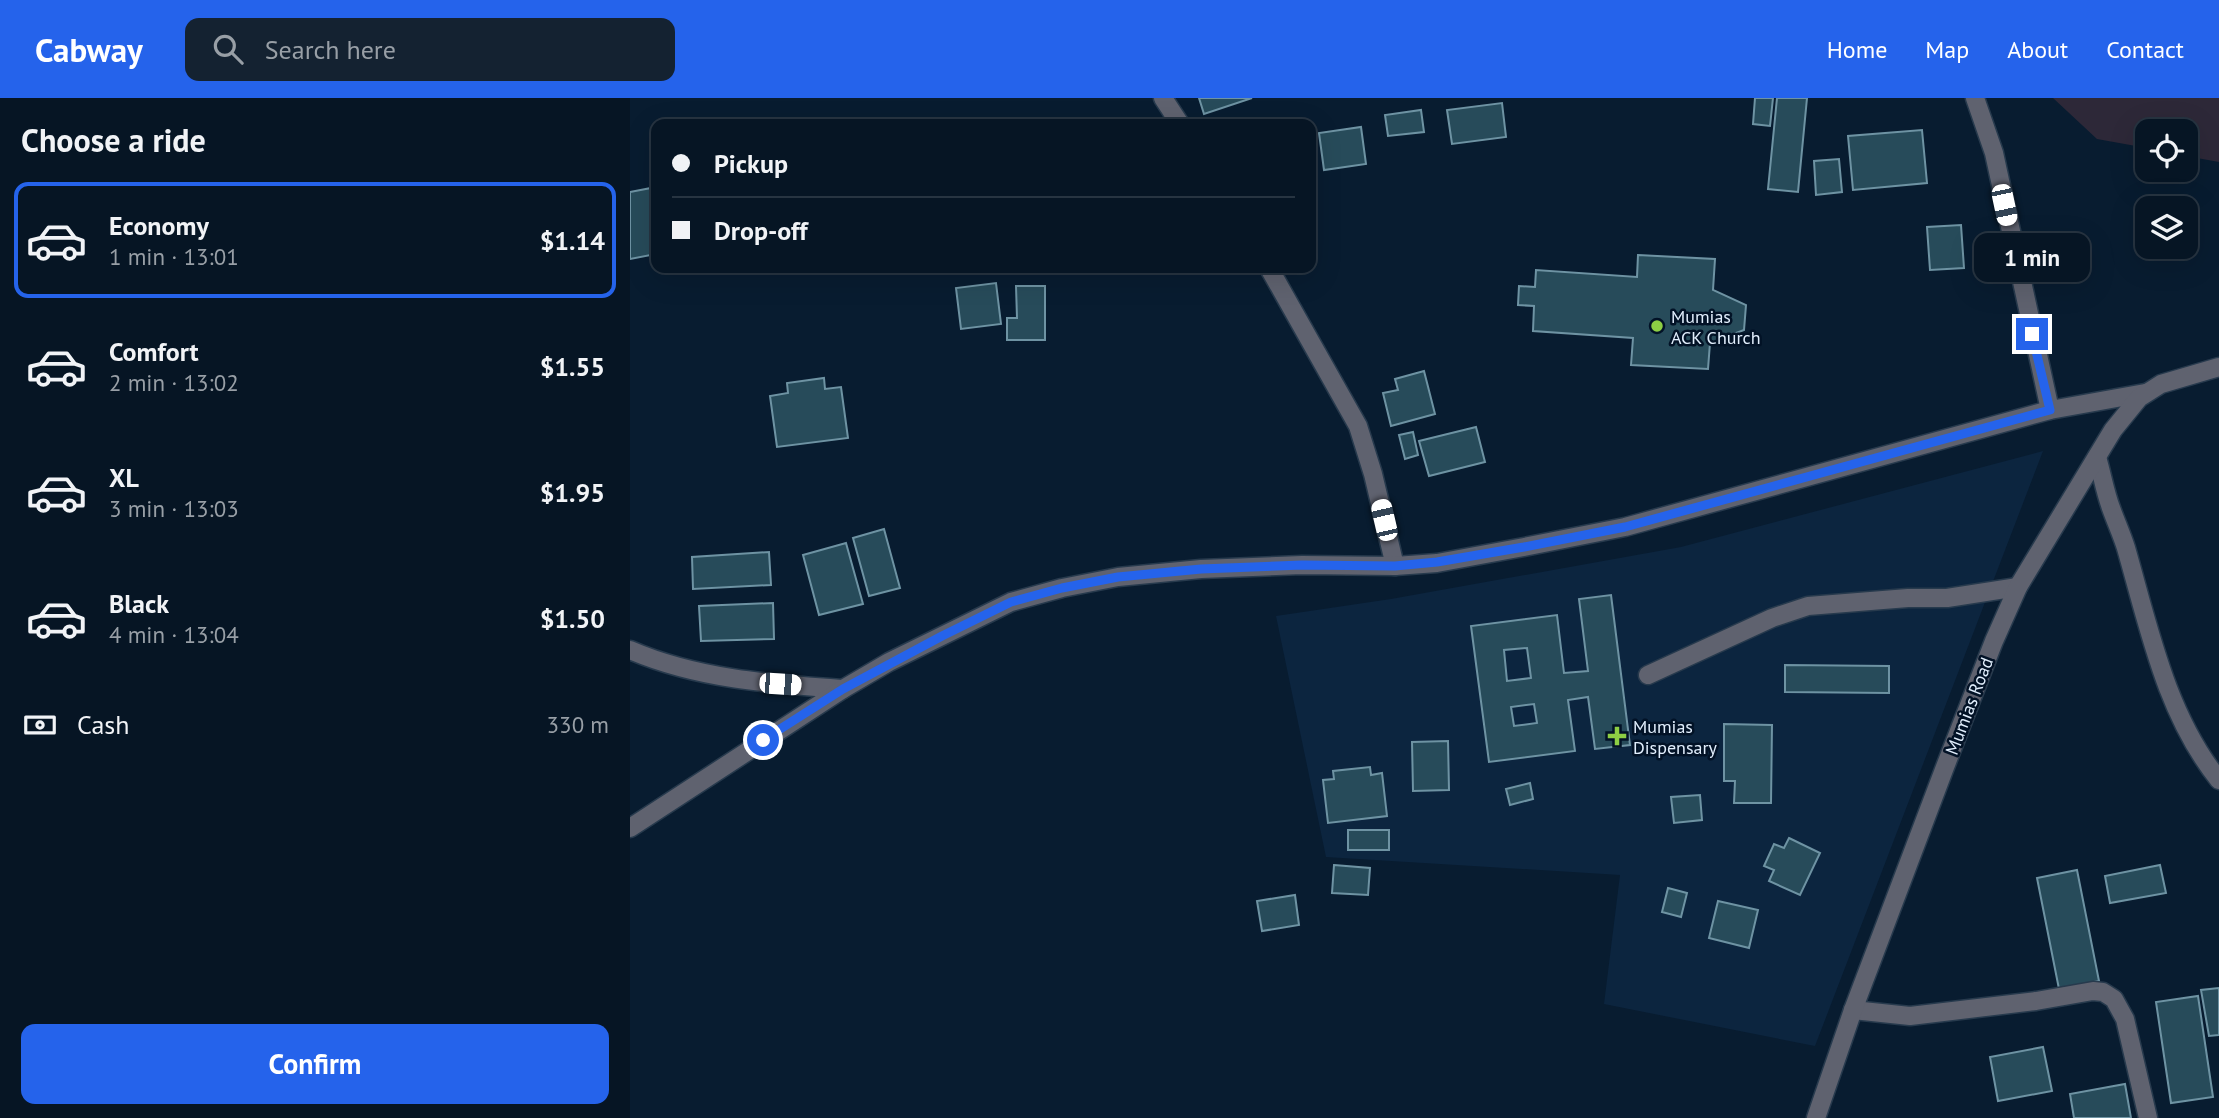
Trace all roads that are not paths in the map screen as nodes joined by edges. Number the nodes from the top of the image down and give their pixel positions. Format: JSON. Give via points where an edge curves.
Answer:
{"nodes":[{"id":1,"x":1163,"y":98,"type":"edge"},
{"id":2,"x":1975,"y":98,"type":"edge"},
{"id":3,"x":1177,"y":119,"type":"edge"},
{"id":4,"x":1272,"y":273,"type":"edge"},
{"id":5,"x":2219,"y":367,"type":"edge"},
{"id":6,"x":2145,"y":393,"type":"junction"},
{"id":7,"x":2050,"y":410,"type":"junction"},
{"id":8,"x":2097,"y":457,"type":"junction"},
{"id":9,"x":1395,"y":566,"type":"junction"},
{"id":10,"x":2018,"y":587,"type":"junction"},
{"id":11,"x":630,"y":650,"type":"edge"},
{"id":12,"x":1648,"y":675,"type":"dead end"},
{"id":13,"x":843,"y":689,"type":"junction"},
{"id":14,"x":2219,"y":780,"type":"edge"},
{"id":15,"x":630,"y":828,"type":"edge"},
{"id":16,"x":1853,"y":1010,"type":"junction"},
{"id":17,"x":1816,"y":1118,"type":"edge"},
{"id":18,"x":2148,"y":1118,"type":"edge"}],
"edges":[{"from":1,"to":3,"type":"street"},
{"from":2,"to":7,"type":"street","via":[[1993,153]]},
{"from":4,"to":9,"type":"street","via":[[1359,426]]},
{"from":5,"to":6,"type":"street","name":"Mumias Road"},
{"from":6,"to":7,"type":"street"},
{"from":6,"to":8,"type":"street","name":"Mumias Road"},
{"from":7,"to":9,"type":"street","via":[[1625,527]]},
{"from":8,"to":10,"type":"street","name":"Mumias Road"},
{"from":8,"to":14,"type":"street","via":[[2182,722]]},
{"from":9,"to":13,"type":"street","via":[[1201,569],[1062,588],[1011,602]]},
{"from":10,"to":12,"type":"street","via":[[1967,596],[1808,606]]},
{"from":10,"to":16,"type":"street","name":"Mumias Road"},
{"from":11,"to":13,"type":"street","via":[[653,660],[758,683]]},
{"from":13,"to":15,"type":"street"},
{"from":16,"to":17,"type":"street","name":"Mumias Road"},
{"from":16,"to":18,"type":"street","via":[[1910,1016],[2103,992],[2114,999],[2124,1019]]}]}
